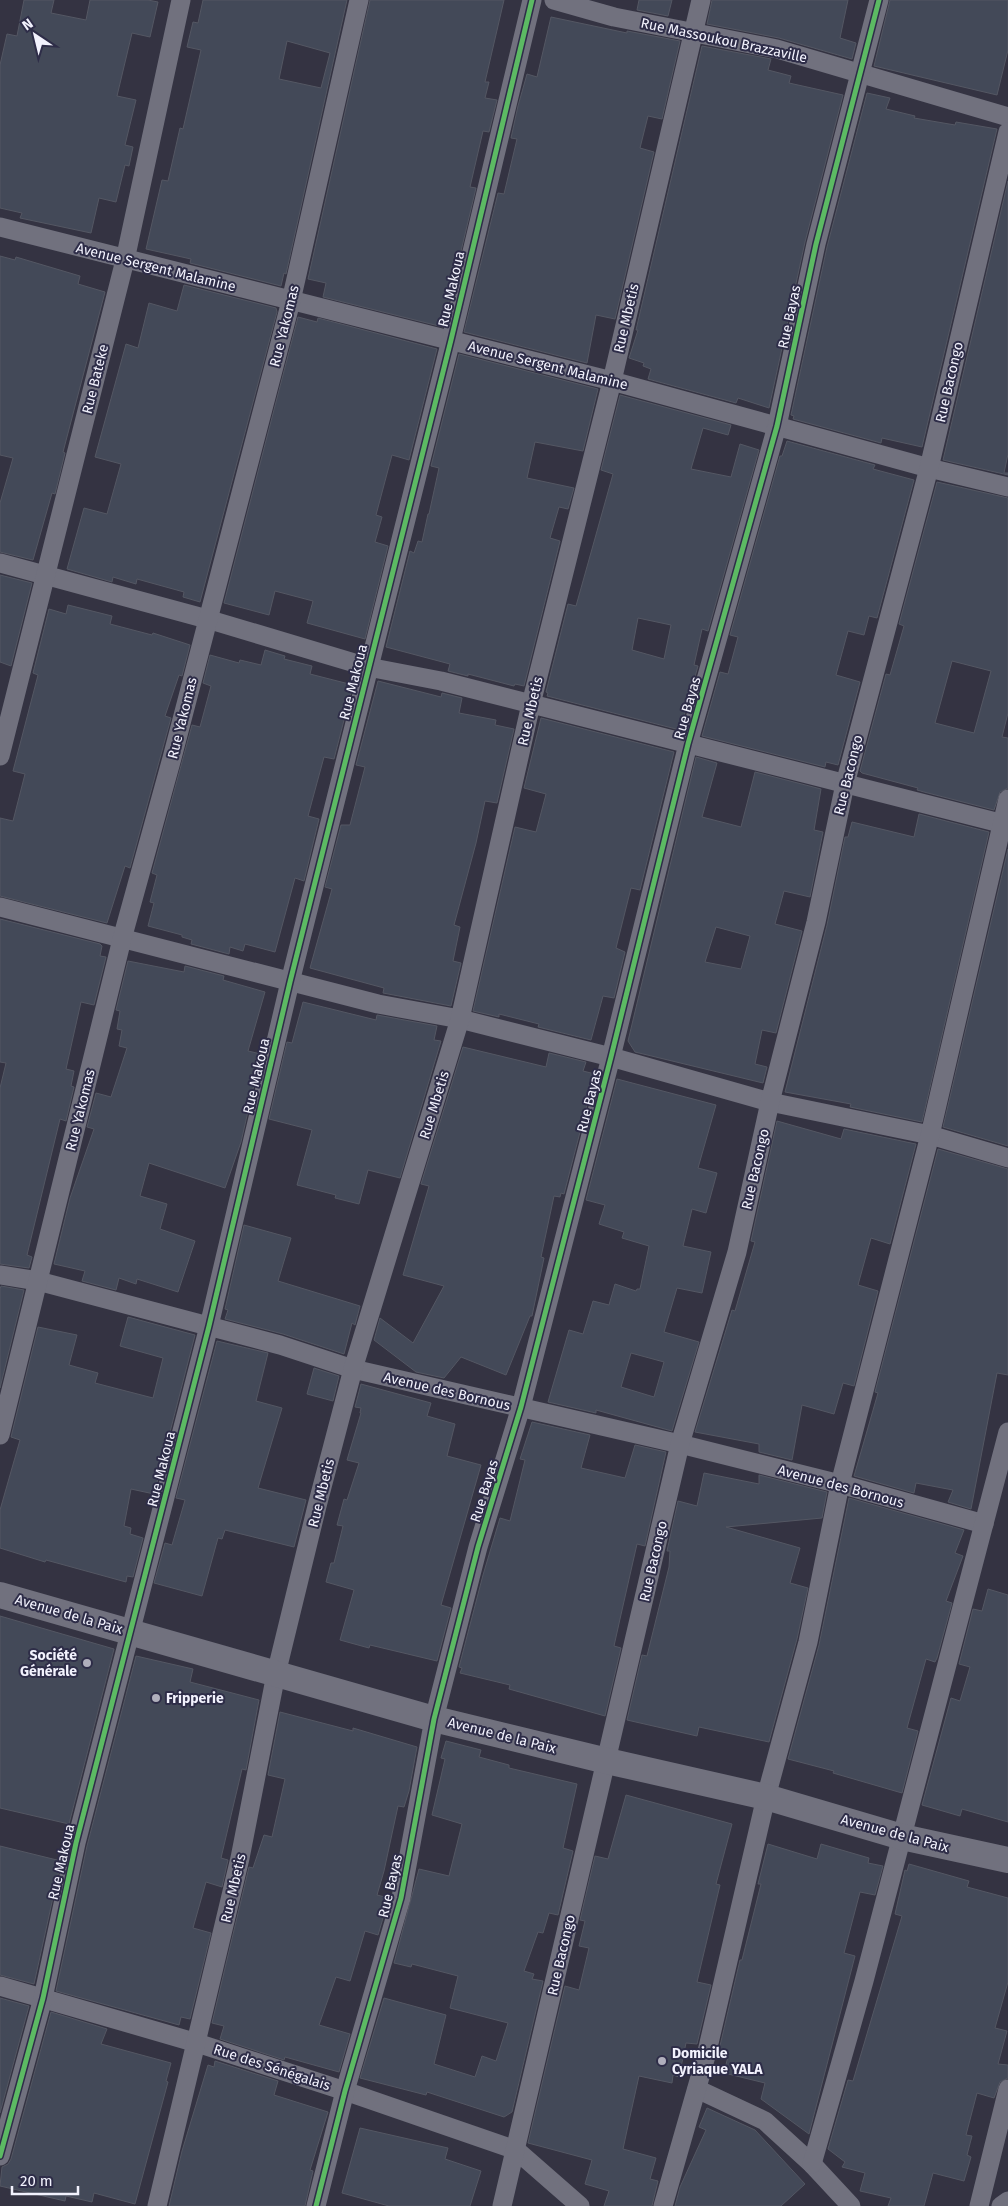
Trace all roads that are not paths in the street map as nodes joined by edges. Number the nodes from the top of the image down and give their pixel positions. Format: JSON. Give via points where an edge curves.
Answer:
{"nodes":[{"id":1,"x":181,"y":0,"type":"edge"},
{"id":2,"x":359,"y":0,"type":"edge"},
{"id":3,"x":532,"y":0,"type":"edge"},
{"id":4,"x":554,"y":0,"type":"edge"},
{"id":5,"x":701,"y":0,"type":"edge"},
{"id":6,"x":879,"y":0,"type":"edge"},
{"id":7,"x":693,"y":33,"type":"junction"},
{"id":8,"x":861,"y":73,"type":"junction"},
{"id":9,"x":1008,"y":117,"type":"edge"},
{"id":10,"x":1008,"y":132,"type":"edge"},
{"id":11,"x":0,"y":227,"type":"edge"},
{"id":12,"x":125,"y":260,"type":"junction"},
{"id":13,"x":291,"y":301,"type":"junction"},
{"id":14,"x":451,"y":340,"type":"junction"},
{"id":15,"x":612,"y":381,"type":"junction"},
{"id":16,"x":777,"y":426,"type":"junction"},
{"id":17,"x":929,"y":468,"type":"junction"},
{"id":18,"x":1008,"y":487,"type":"edge"},
{"id":19,"x":0,"y":563,"type":"edge"},
{"id":20,"x":46,"y":575,"type":"junction"},
{"id":21,"x":207,"y":620,"type":"junction"},
{"id":22,"x":368,"y":667,"type":"junction"},
{"id":23,"x":531,"y":704,"type":"junction"},
{"id":24,"x":688,"y":744,"type":"junction"},
{"id":25,"x":0,"y":756,"type":"edge"},
{"id":26,"x":845,"y":784,"type":"junction"},
{"id":27,"x":1008,"y":799,"type":"edge"},
{"id":28,"x":1005,"y":824,"type":"edge"},
{"id":29,"x":0,"y":907,"type":"edge"},
{"id":30,"x":122,"y":939,"type":"junction"},
{"id":31,"x":290,"y":982,"type":"junction"},
{"id":32,"x":460,"y":1019,"type":"junction"},
{"id":33,"x":612,"y":1058,"type":"junction"},
{"id":34,"x":770,"y":1102,"type":"junction"},
{"id":35,"x":930,"y":1135,"type":"junction"},
{"id":36,"x":1008,"y":1158,"type":"edge"},
{"id":37,"x":0,"y":1275,"type":"edge"},
{"id":38,"x":38,"y":1281,"type":"junction"},
{"id":39,"x":209,"y":1326,"type":"junction"},
{"id":40,"x":353,"y":1370,"type":"junction"},
{"id":41,"x":521,"y":1407,"type":"junction"},
{"id":42,"x":1008,"y":1432,"type":"edge"},
{"id":43,"x":0,"y":1435,"type":"edge"},
{"id":44,"x":680,"y":1444,"type":"junction"},
{"id":45,"x":840,"y":1484,"type":"junction"},
{"id":46,"x":984,"y":1524,"type":"junction"},
{"id":47,"x":0,"y":1595,"type":"edge"},
{"id":48,"x":131,"y":1632,"type":"junction"},
{"id":49,"x":276,"y":1674,"type":"junction"},
{"id":50,"x":434,"y":1719,"type":"junction"},
{"id":51,"x":607,"y":1761,"type":"junction"},
{"id":52,"x":766,"y":1797,"type":"junction"},
{"id":53,"x":902,"y":1837,"type":"junction"},
{"id":54,"x":1008,"y":1860,"type":"edge"},
{"id":55,"x":0,"y":1986,"type":"edge"},
{"id":56,"x":43,"y":1998,"type":"junction"},
{"id":57,"x":197,"y":2043,"type":"junction"},
{"id":58,"x":697,"y":2089,"type":"junction"},
{"id":59,"x":1008,"y":2089,"type":"edge"},
{"id":60,"x":345,"y":2091,"type":"junction"},
{"id":61,"x":516,"y":2150,"type":"junction"},
{"id":62,"x":0,"y":2156,"type":"edge"},
{"id":63,"x":812,"y":2164,"type":"junction"},
{"id":64,"x":1008,"y":2201,"type":"edge"},
{"id":65,"x":157,"y":2206,"type":"edge"},
{"id":66,"x":316,"y":2206,"type":"edge"},
{"id":67,"x":502,"y":2206,"type":"edge"},
{"id":68,"x":580,"y":2206,"type":"edge"},
{"id":69,"x":663,"y":2206,"type":"edge"},
{"id":70,"x":852,"y":2206,"type":"edge"},
{"id":71,"x":979,"y":2206,"type":"edge"},
{"id":72,"x":1001,"y":2206,"type":"edge"}],
"edges":[{"from":1,"to":12,"type":"street","name":"Rue Bateke"},
{"from":2,"to":13,"type":"street","name":"Rue Yakomas"},
{"from":3,"to":14,"type":"street","name":"Rue Makoua"},
{"from":4,"to":7,"type":"street","name":"Rue Massoukou Brazzaville","via":[[614,17]]},
{"from":5,"to":7,"type":"street","name":"Rue Mbetis"},
{"from":6,"to":8,"type":"street","name":"Rue Bayas"},
{"from":7,"to":8,"type":"street","name":"Rue Massoukou Brazzaville","via":[[777,49]]},
{"from":7,"to":15,"type":"street","name":"Rue Mbetis"},
{"from":8,"to":9,"type":"street","name":"Rue Massoukou Brazzaville"},
{"from":8,"to":16,"type":"street","name":"Rue Bayas","via":[[816,244]]},
{"from":10,"to":17,"type":"street","name":"Rue Bacongo"},
{"from":11,"to":12,"type":"street","name":"Avenue Sergent Malamine"},
{"from":12,"to":13,"type":"street","name":"Avenue Sergent Malamine"},
{"from":12,"to":20,"type":"street","name":"Rue Bateke"},
{"from":13,"to":14,"type":"street","name":"Avenue Sergent Malamine"},
{"from":13,"to":21,"type":"street","name":"Rue Yakomas"},
{"from":14,"to":15,"type":"street","name":"Avenue Sergent Malamine"},
{"from":14,"to":22,"type":"street","name":"Rue Makoua"},
{"from":15,"to":16,"type":"street","name":"Avenue Sergent Malamine"},
{"from":15,"to":23,"type":"street","name":"Rue Mbetis"},
{"from":16,"to":17,"type":"street","name":"Avenue Sergent Malamine"},
{"from":16,"to":24,"type":"street","name":"Rue Bayas"},
{"from":17,"to":18,"type":"street","name":"Avenue Sergent Malamine"},
{"from":17,"to":26,"type":"street","name":"Rue Bacongo"},
{"from":19,"to":20,"type":"street"},
{"from":20,"to":21,"type":"street"},
{"from":20,"to":25,"type":"street","name":"Rue Bateke"},
{"from":21,"to":22,"type":"street"},
{"from":21,"to":30,"type":"street","name":"Rue Yakomas"},
{"from":22,"to":23,"type":"street","via":[[441,681]]},
{"from":22,"to":31,"type":"street","name":"Rue Makoua"},
{"from":23,"to":24,"type":"street"},
{"from":23,"to":32,"type":"street","name":"Rue Mbetis"},
{"from":24,"to":26,"type":"street"},
{"from":24,"to":33,"type":"street","name":"Rue Bayas"},
{"from":26,"to":28,"type":"street"},
{"from":26,"to":34,"type":"street","name":"Rue Bacongo","via":[[816,922]]},
{"from":27,"to":28,"type":"street"},
{"from":28,"to":35,"type":"street"},
{"from":29,"to":30,"type":"street"},
{"from":30,"to":31,"type":"street"},
{"from":30,"to":38,"type":"street","name":"Rue Yakomas"},
{"from":31,"to":32,"type":"street","via":[[378,1004]]},
{"from":31,"to":39,"type":"street","name":"Rue Makoua"},
{"from":32,"to":33,"type":"street"},
{"from":32,"to":40,"type":"street","name":"Rue Mbetis"},
{"from":33,"to":34,"type":"street"},
{"from":33,"to":41,"type":"street","name":"Rue Bayas"},
{"from":34,"to":35,"type":"street"},
{"from":34,"to":44,"type":"street","name":"Rue Bacongo","via":[[737,1252]]},
{"from":35,"to":36,"type":"street"},
{"from":35,"to":45,"type":"street"},
{"from":37,"to":38,"type":"street","name":"Avenue des Bornous"},
{"from":38,"to":39,"type":"street","name":"Avenue des Bornous"},
{"from":38,"to":43,"type":"street","name":"Rue Yakomas"},
{"from":39,"to":40,"type":"street","name":"Avenue des Bornous","via":[[280,1345]]},
{"from":39,"to":48,"type":"street","name":"Rue Makoua"},
{"from":40,"to":41,"type":"street","name":"Avenue des Bornous"},
{"from":40,"to":49,"type":"street","name":"Rue Mbetis"},
{"from":41,"to":44,"type":"street","name":"Avenue des Bornous"},
{"from":41,"to":50,"type":"street","name":"Rue Bayas","via":[[478,1547]]},
{"from":42,"to":46,"type":"street"},
{"from":44,"to":45,"type":"street","name":"Avenue des Bornous"},
{"from":44,"to":51,"type":"street","name":"Rue Bacongo"},
{"from":45,"to":46,"type":"street","name":"Avenue des Bornous"},
{"from":45,"to":52,"type":"street","via":[[808,1642]]},
{"from":46,"to":53,"type":"street"},
{"from":47,"to":48,"type":"main road","name":"Avenue de la Paix"},
{"from":48,"to":49,"type":"main road","name":"Avenue de la Paix"},
{"from":48,"to":56,"type":"street","name":"Rue Makoua","via":[[76,1843]]},
{"from":49,"to":50,"type":"main road","name":"Avenue de la Paix"},
{"from":49,"to":57,"type":"street","name":"Rue Mbetis","via":[[240,1858]]},
{"from":50,"to":51,"type":"main road","name":"Avenue de la Paix"},
{"from":50,"to":60,"type":"street","name":"Rue Bayas","via":[[401,1898]]},
{"from":51,"to":52,"type":"main road","name":"Avenue de la Paix"},
{"from":51,"to":61,"type":"street","name":"Rue Bacongo"},
{"from":52,"to":53,"type":"main road","name":"Avenue de la Paix"},
{"from":52,"to":58,"type":"street"},
{"from":53,"to":54,"type":"main road","name":"Avenue de la Paix"},
{"from":53,"to":63,"type":"street"},
{"from":55,"to":56,"type":"street","name":"Rue des Sénégalais"},
{"from":56,"to":57,"type":"street","name":"Rue des Sénégalais"},
{"from":56,"to":62,"type":"street","name":"Rue Makoua"},
{"from":57,"to":60,"type":"street","name":"Rue des Sénégalais"},
{"from":57,"to":65,"type":"street","name":"Rue Mbetis"},
{"from":58,"to":63,"type":"street","via":[[765,2121]]},
{"from":58,"to":69,"type":"street"},
{"from":59,"to":71,"type":"street"},
{"from":60,"to":61,"type":"street","name":"Rue des Sénégalais"},
{"from":60,"to":66,"type":"street","name":"Rue Bayas"},
{"from":61,"to":67,"type":"street","name":"Rue Bacongo"},
{"from":61,"to":68,"type":"street","name":"Rue des Sénégalais"},
{"from":63,"to":70,"type":"street"},
{"from":64,"to":72,"type":"street"}]}
